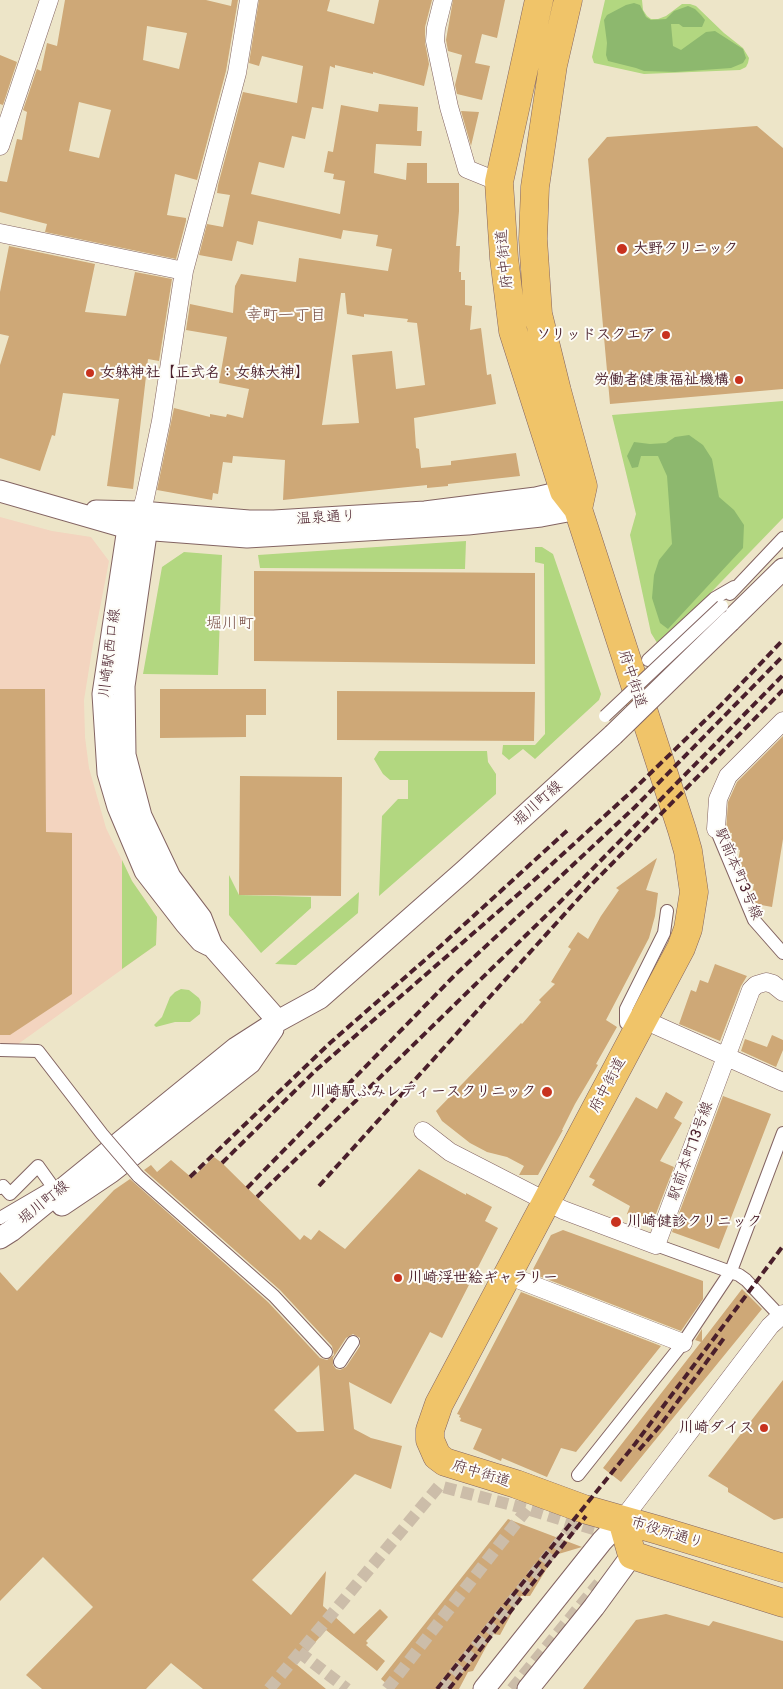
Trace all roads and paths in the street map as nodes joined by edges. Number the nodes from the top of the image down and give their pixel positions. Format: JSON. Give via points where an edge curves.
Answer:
{"nodes":[{"id":1,"x":49,"y":0,"type":"edge"},
{"id":2,"x":249,"y":0,"type":"edge"},
{"id":3,"x":442,"y":0,"type":"edge"},
{"id":4,"x":539,"y":0,"type":"edge"},
{"id":5,"x":568,"y":0,"type":"edge"},
{"id":6,"x":0,"y":146,"type":"edge"},
{"id":7,"x":499,"y":182,"type":"junction"},
{"id":8,"x":0,"y":233,"type":"edge"},
{"id":9,"x":184,"y":271,"type":"junction"},
{"id":10,"x":0,"y":491,"type":"edge"},
{"id":11,"x":575,"y":496,"type":"junction"},
{"id":12,"x":141,"y":521,"type":"junction"},
{"id":13,"x":783,"y":538,"type":"edge"},
{"id":14,"x":783,"y":569,"type":"edge"},
{"id":15,"x":734,"y":587,"type":"junction"},
{"id":16,"x":726,"y":614,"type":"junction"},
{"id":17,"x":648,"y":660,"type":"dead end"},
{"id":18,"x":783,"y":720,"type":"edge"},
{"id":19,"x":716,"y":829,"type":"joint"},
{"id":20,"x":667,"y":911,"type":"dead end"},
{"id":21,"x":783,"y":953,"type":"edge"},
{"id":22,"x":783,"y":992,"type":"edge"},
{"id":23,"x":278,"y":1021,"type":"junction"},
{"id":24,"x":634,"y":1021,"type":"junction"},
{"id":25,"x":0,"y":1050,"type":"edge"},
{"id":26,"x":725,"y":1056,"type":"junction"},
{"id":27,"x":783,"y":1082,"type":"edge"},
{"id":28,"x":423,"y":1131,"type":"dead end"},
{"id":29,"x":783,"y":1133,"type":"edge"},
{"id":30,"x":0,"y":1188,"type":"edge"},
{"id":31,"x":547,"y":1201,"type":"junction"},
{"id":32,"x":4,"y":1229,"type":"edge"},
{"id":33,"x":656,"y":1245,"type":"junction"},
{"id":34,"x":731,"y":1271,"type":"junction"},
{"id":35,"x":507,"y":1276,"type":"junction"},
{"id":36,"x":781,"y":1315,"type":"edge"},
{"id":37,"x":354,"y":1342,"type":"dead end"},
{"id":38,"x":683,"y":1343,"type":"junction"},
{"id":39,"x":326,"y":1352,"type":"dead end"},
{"id":40,"x":340,"y":1362,"type":"dead end"},
{"id":41,"x":578,"y":1475,"type":"dead end"},
{"id":42,"x":622,"y":1520,"type":"junction"},
{"id":43,"x":632,"y":1554,"type":"junction"},
{"id":44,"x":783,"y":1568,"type":"edge"},
{"id":45,"x":783,"y":1603,"type":"edge"},
{"id":46,"x":484,"y":1689,"type":"edge"},
{"id":47,"x":528,"y":1689,"type":"edge"}],
"edges":[{"from":1,"to":6,"type":"street"},
{"from":2,"to":9,"type":"street","via":[[237,73]]},
{"from":3,"to":7,"type":"street","via":[[435,41],[467,169]]},
{"from":4,"to":7,"type":"main road","name":"府中街道"},
{"from":5,"to":11,"type":"main road","name":"府中街道","via":[[540,154],[547,209],[543,295],[538,314],[557,391]]},
{"from":7,"to":11,"type":"main road","name":"府中街道","via":[[501,227],[490,258],[493,296],[513,331]]},
{"from":8,"to":9,"type":"street"},
{"from":9,"to":12,"type":"street","via":[[161,421]]},
{"from":10,"to":12,"type":"street","name":"温泉通り","via":[[68,511]]},
{"from":11,"to":12,"type":"street","name":"温泉通り","via":[[541,516],[468,524],[271,536],[220,536]]},
{"from":11,"to":24,"type":"main road","name":"府中街道","via":[[682,830],[692,872],[694,892],[688,929],[681,948]]},
{"from":12,"to":23,"type":"street","name":"川崎駅西口線","via":[[103,694],[108,773],[118,808],[145,871],[201,942],[212,946]]},
{"from":13,"to":15,"type":"street"},
{"from":14,"to":16,"type":"street","name":"堀川町線"},
{"from":15,"to":16,"type":"street"},
{"from":15,"to":17,"type":"street","via":[[715,598]]},
{"from":16,"to":23,"type":"street","name":"堀川町線","bridge":true,"via":[[609,725],[464,871],[320,998]]},
{"from":18,"to":19,"type":"street","name":"駅前本町3号線","via":[[728,776],[718,799]]},
{"from":19,"to":21,"type":"street","name":"駅前本町3号線","via":[[754,920]]},
{"from":20,"to":24,"type":"street","via":[[664,933],[626,1009]]},
{"from":22,"to":26,"type":"street","name":"駅前本町13号線","via":[[766,982],[756,985]]},
{"from":23,"to":32,"type":"street","name":"堀川町線","via":[[236,1048]]},
{"from":24,"to":26,"type":"street"},
{"from":24,"to":31,"type":"main road","name":"府中街道"},
{"from":25,"to":39,"type":"street","bridge":true,"via":[[38,1051],[134,1174],[274,1296]]},
{"from":26,"to":27,"type":"street"},
{"from":26,"to":33,"type":"street","name":"駅前本町13号線"},
{"from":28,"to":31,"type":"street","via":[[450,1152]]},
{"from":29,"to":34,"type":"street"},
{"from":30,"to":32,"type":"street","via":[[3,1186],[10,1194],[38,1166],[53,1188]]},
{"from":31,"to":33,"type":"street"},
{"from":31,"to":35,"type":"main road","name":"府中街道"},
{"from":33,"to":34,"type":"street"},
{"from":34,"to":36,"type":"street","via":[[746,1280]]},
{"from":34,"to":38,"type":"street"},
{"from":35,"to":38,"type":"street"},
{"from":35,"to":42,"type":"main road","name":"府中街道","via":[[438,1404],[430,1430],[433,1449],[445,1462]]},
{"from":36,"to":42,"type":"street"},
{"from":37,"to":40,"type":"street"},
{"from":38,"to":41,"type":"street"},
{"from":42,"to":43,"type":"main road","name":"市役所通り"},
{"from":42,"to":44,"type":"main road","name":"市役所通り"},
{"from":42,"to":46,"type":"street"},
{"from":43,"to":45,"type":"main road","name":"市役所通り"},
{"from":43,"to":47,"type":"street"}]}
